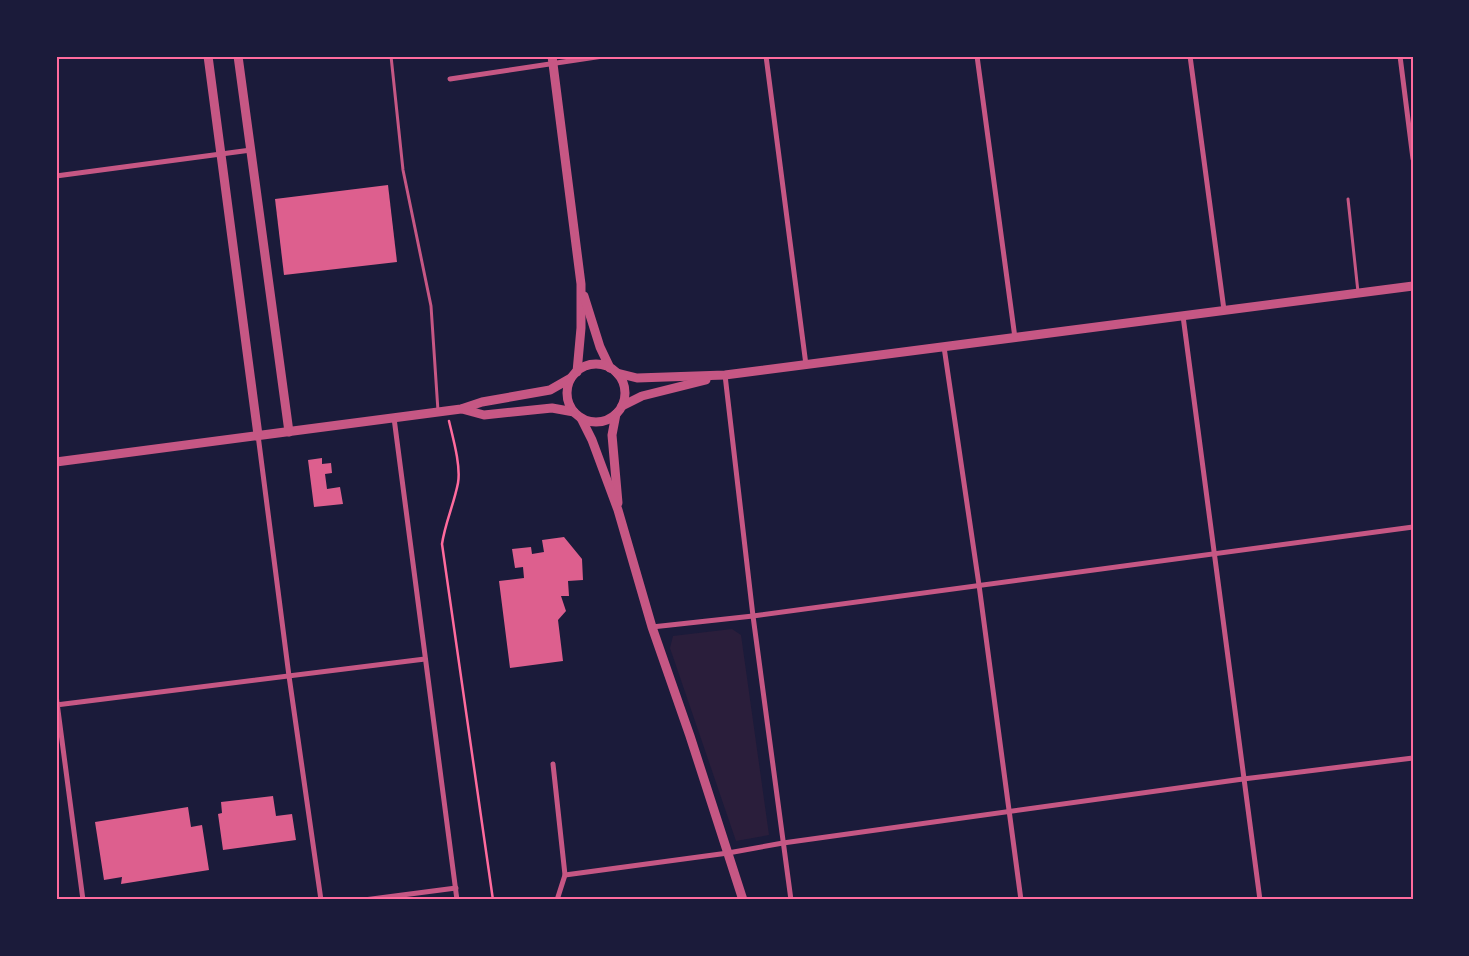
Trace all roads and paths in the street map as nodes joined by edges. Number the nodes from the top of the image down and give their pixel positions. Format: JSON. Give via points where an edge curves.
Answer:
{"nodes":[{"id":1,"x":208,"y":56,"type":"edge"},
{"id":2,"x":238,"y":56,"type":"edge"},
{"id":3,"x":391,"y":56,"type":"edge"},
{"id":4,"x":603,"y":56,"type":"edge"},
{"id":5,"x":766,"y":56,"type":"edge"},
{"id":6,"x":977,"y":56,"type":"edge"},
{"id":7,"x":1190,"y":56,"type":"edge"},
{"id":8,"x":1400,"y":56,"type":"edge"},
{"id":9,"x":552,"y":60,"type":"edge"},
{"id":10,"x":450,"y":79,"type":"dead end"},
{"id":11,"x":1410,"y":121,"type":"edge"},
{"id":12,"x":252,"y":150,"type":"junction"},
{"id":13,"x":221,"y":154,"type":"junction"},
{"id":14,"x":1413,"y":158,"type":"edge"},
{"id":15,"x":56,"y":176,"type":"edge"},
{"id":16,"x":1348,"y":199,"type":"dead end"},
{"id":17,"x":581,"y":284,"type":"junction"},
{"id":18,"x":1413,"y":286,"type":"edge"},
{"id":19,"x":1358,"y":293,"type":"junction"},
{"id":20,"x":1224,"y":310,"type":"junction"},
{"id":21,"x":1183,"y":316,"type":"junction"},
{"id":22,"x":1015,"y":338,"type":"junction"},
{"id":23,"x":944,"y":347,"type":"junction"},
{"id":24,"x":806,"y":365,"type":"junction"},
{"id":25,"x":613,"y":370,"type":"junction"},
{"id":26,"x":574,"y":375,"type":"junction"},
{"id":27,"x":726,"y":376,"type":"junction"},
{"id":28,"x":462,"y":409,"type":"junction"},
{"id":29,"x":619,"y":410,"type":"junction"},
{"id":30,"x":448,"y":411,"type":"junction"},
{"id":31,"x":438,"y":412,"type":"junction"},
{"id":32,"x":578,"y":415,"type":"junction"},
{"id":33,"x":394,"y":418,"type":"junction"},
{"id":34,"x":289,"y":432,"type":"junction"},
{"id":35,"x":258,"y":435,"type":"junction"},
{"id":36,"x":56,"y":462,"type":"edge"},
{"id":37,"x":618,"y":510,"type":"junction"},
{"id":38,"x":1413,"y":527,"type":"edge"},
{"id":39,"x":1214,"y":554,"type":"junction"},
{"id":40,"x":979,"y":586,"type":"junction"},
{"id":41,"x":753,"y":616,"type":"junction"},
{"id":42,"x":652,"y":627,"type":"junction"},
{"id":43,"x":425,"y":659,"type":"junction"},
{"id":44,"x":289,"y":676,"type":"junction"},
{"id":45,"x":56,"y":695,"type":"edge"},
{"id":46,"x":57,"y":705,"type":"edge"},
{"id":47,"x":1413,"y":758,"type":"edge"},
{"id":48,"x":552,"y":764,"type":"dead end"},
{"id":49,"x":1243,"y":779,"type":"junction"},
{"id":50,"x":1009,"y":811,"type":"junction"},
{"id":51,"x":783,"y":843,"type":"junction"},
{"id":52,"x":728,"y":853,"type":"junction"},
{"id":53,"x":565,"y":875,"type":"junction"},
{"id":54,"x":456,"y":888,"type":"junction"},
{"id":55,"x":83,"y":900,"type":"edge"},
{"id":56,"x":321,"y":900,"type":"edge"},
{"id":57,"x":364,"y":900,"type":"edge"},
{"id":58,"x":457,"y":900,"type":"edge"},
{"id":59,"x":493,"y":900,"type":"edge"},
{"id":60,"x":557,"y":900,"type":"edge"},
{"id":61,"x":743,"y":900,"type":"edge"},
{"id":62,"x":791,"y":900,"type":"edge"},
{"id":63,"x":1021,"y":900,"type":"edge"},
{"id":64,"x":1260,"y":900,"type":"edge"}],
"edges":[{"from":1,"to":13,"type":"street"},
{"from":2,"to":12,"type":"street"},
{"from":3,"to":31,"type":"lane","via":[[403,170],[431,306]]},
{"from":4,"to":9,"type":"street"},
{"from":5,"to":24,"type":"street"},
{"from":6,"to":22,"type":"street"},
{"from":7,"to":20,"type":"street"},
{"from":8,"to":11,"type":"street"},
{"from":9,"to":10,"type":"street"},
{"from":9,"to":17,"type":"street"},
{"from":11,"to":14,"type":"street"},
{"from":12,"to":13,"type":"street"},
{"from":12,"to":34,"type":"street"},
{"from":13,"to":15,"type":"street"},
{"from":13,"to":35,"type":"street"},
{"from":16,"to":19,"type":"lane"},
{"from":17,"to":25,"type":"street","via":[[600,347]]},
{"from":17,"to":26,"type":"street","via":[[581,328]]},
{"from":18,"to":19,"type":"street"},
{"from":19,"to":20,"type":"street"},
{"from":20,"to":21,"type":"street"},
{"from":21,"to":22,"type":"street"},
{"from":21,"to":39,"type":"street"},
{"from":22,"to":23,"type":"street"},
{"from":23,"to":24,"type":"street"},
{"from":23,"to":40,"type":"street"},
{"from":24,"to":27,"type":"street"},
{"from":25,"to":26,"type":"street","via":[[594,364]]},
{"from":25,"to":27,"type":"street","via":[[637,378]]},
{"from":25,"to":29,"type":"street","via":[[624,388]]},
{"from":26,"to":28,"type":"street","via":[[550,390],[482,402]]},
{"from":26,"to":32,"type":"street","via":[[567,396]]},
{"from":27,"to":29,"type":"street","via":[[642,396]]},
{"from":27,"to":41,"type":"street"},
{"from":28,"to":30,"type":"street"},
{"from":28,"to":32,"type":"street","via":[[484,415],[552,408]]},
{"from":29,"to":32,"type":"street","via":[[608,420],[599,422]]},
{"from":29,"to":37,"type":"street","via":[[612,435]]},
{"from":30,"to":31,"type":"street"},
{"from":30,"to":59,"type":"path","via":[[458,482],[442,544]]},
{"from":31,"to":33,"type":"street"},
{"from":32,"to":37,"type":"street","via":[[592,440]]},
{"from":33,"to":34,"type":"street"},
{"from":33,"to":43,"type":"street"},
{"from":34,"to":35,"type":"street"},
{"from":35,"to":36,"type":"street"},
{"from":35,"to":44,"type":"street"},
{"from":37,"to":42,"type":"street"},
{"from":38,"to":39,"type":"street"},
{"from":39,"to":40,"type":"street"},
{"from":39,"to":49,"type":"street"},
{"from":40,"to":41,"type":"street"},
{"from":40,"to":50,"type":"street"},
{"from":41,"to":42,"type":"street"},
{"from":41,"to":51,"type":"street"},
{"from":42,"to":52,"type":"street"},
{"from":43,"to":44,"type":"street"},
{"from":43,"to":54,"type":"street"},
{"from":44,"to":46,"type":"street"},
{"from":44,"to":56,"type":"street"},
{"from":45,"to":46,"type":"street"},
{"from":46,"to":55,"type":"street"},
{"from":47,"to":49,"type":"street"},
{"from":48,"to":53,"type":"street"},
{"from":49,"to":50,"type":"street"},
{"from":49,"to":64,"type":"street"},
{"from":50,"to":51,"type":"street"},
{"from":50,"to":63,"type":"street"},
{"from":51,"to":52,"type":"street"},
{"from":51,"to":62,"type":"street"},
{"from":52,"to":53,"type":"street"},
{"from":52,"to":61,"type":"street"},
{"from":53,"to":60,"type":"street"},
{"from":54,"to":57,"type":"street"},
{"from":54,"to":58,"type":"street"}]}
